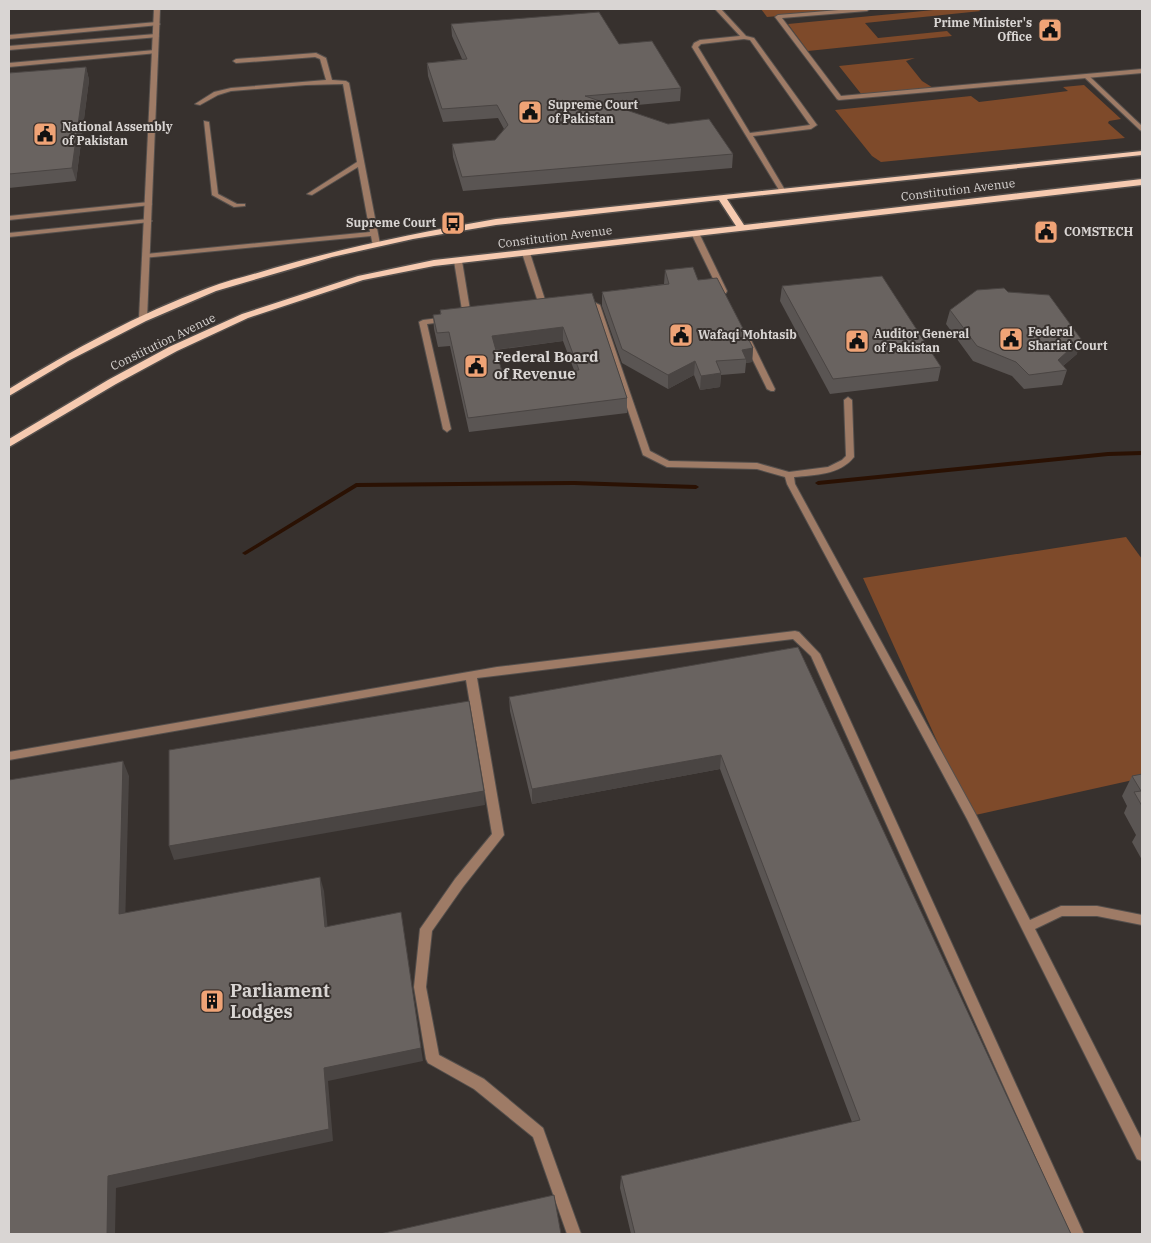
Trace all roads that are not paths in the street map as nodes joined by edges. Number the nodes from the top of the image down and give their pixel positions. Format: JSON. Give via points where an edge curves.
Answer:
{"nodes":[{"id":1,"x":157,"y":9,"type":"edge"},
{"id":2,"x":718,"y":9,"type":"edge"},
{"id":3,"x":867,"y":9,"type":"edge"},
{"id":4,"x":156,"y":24,"type":"junction"},
{"id":5,"x":156,"y":36,"type":"junction"},
{"id":6,"x":9,"y":37,"type":"edge"},
{"id":7,"x":744,"y":37,"type":"junction"},
{"id":8,"x":9,"y":48,"type":"edge"},
{"id":9,"x":155,"y":52,"type":"junction"},
{"id":10,"x":236,"y":61,"type":"dead end"},
{"id":11,"x":9,"y":64,"type":"edge"},
{"id":12,"x":1142,"y":71,"type":"edge"},
{"id":13,"x":1086,"y":76,"type":"junction"},
{"id":14,"x":329,"y":81,"type":"junction"},
{"id":15,"x":198,"y":104,"type":"dead end"},
{"id":16,"x":206,"y":122,"type":"dead end"},
{"id":17,"x":1142,"y":129,"type":"edge"},
{"id":18,"x":748,"y":135,"type":"junction"},
{"id":19,"x":1142,"y":153,"type":"edge"},
{"id":20,"x":361,"y":163,"type":"junction"},
{"id":21,"x":1142,"y":182,"type":"edge"},
{"id":22,"x":782,"y":190,"type":"junction"},
{"id":23,"x":310,"y":194,"type":"dead end"},
{"id":24,"x":722,"y":197,"type":"junction"},
{"id":25,"x":149,"y":204,"type":"junction"},
{"id":26,"x":243,"y":205,"type":"dead end"},
{"id":27,"x":9,"y":218,"type":"edge"},
{"id":28,"x":148,"y":221,"type":"junction"},
{"id":29,"x":742,"y":228,"type":"junction"},
{"id":30,"x":695,"y":233,"type":"junction"},
{"id":31,"x":374,"y":234,"type":"junction"},
{"id":32,"x":9,"y":235,"type":"edge"},
{"id":33,"x":376,"y":244,"type":"junction"},
{"id":34,"x":526,"y":253,"type":"junction"},
{"id":35,"x":146,"y":256,"type":"junction"},
{"id":36,"x":458,"y":261,"type":"junction"},
{"id":37,"x":725,"y":296,"type":"edge"},
{"id":38,"x":577,"y":302,"type":"edge"},
{"id":39,"x":534,"y":308,"type":"edge"},
{"id":40,"x":476,"y":315,"type":"edge"},
{"id":41,"x":467,"y":316,"type":"junction"},
{"id":42,"x":142,"y":319,"type":"junction"},
{"id":43,"x":742,"y":331,"type":"edge"},
{"id":44,"x":771,"y":389,"type":"dead end"},
{"id":45,"x":9,"y":392,"type":"edge"},
{"id":46,"x":848,"y":400,"type":"dead end"},
{"id":47,"x":447,"y":429,"type":"dead end"},
{"id":48,"x":9,"y":444,"type":"edge"},
{"id":49,"x":789,"y":475,"type":"junction"},
{"id":50,"x":471,"y":676,"type":"junction"},
{"id":51,"x":9,"y":756,"type":"edge"},
{"id":52,"x":1142,"y":920,"type":"edge"},
{"id":53,"x":1027,"y":927,"type":"junction"},
{"id":54,"x":1142,"y":1154,"type":"edge"},
{"id":55,"x":574,"y":1234,"type":"edge"},
{"id":56,"x":1077,"y":1234,"type":"edge"}],
"edges":[{"from":1,"to":4,"type":"street"},
{"from":2,"to":7,"type":"street"},
{"from":3,"to":13,"type":"street","via":[[778,18],[839,98]]},
{"from":4,"to":5,"type":"street"},
{"from":4,"to":6,"type":"street"},
{"from":5,"to":8,"type":"street"},
{"from":5,"to":9,"type":"street"},
{"from":7,"to":18,"type":"street","via":[[700,42],[695,47]]},
{"from":7,"to":18,"type":"street","via":[[752,39],[814,125]]},
{"from":9,"to":11,"type":"street"},
{"from":9,"to":25,"type":"street"},
{"from":10,"to":14,"type":"street","via":[[316,55],[323,58]]},
{"from":12,"to":13,"type":"street"},
{"from":13,"to":17,"type":"street"},
{"from":14,"to":15,"type":"street","via":[[222,90]]},
{"from":14,"to":20,"type":"street","via":[[346,83]]},
{"from":16,"to":26,"type":"street","via":[[215,195],[236,206]]},
{"from":18,"to":22,"type":"street"},
{"from":19,"to":22,"type":"main road","name":"Constitution Avenue"},
{"from":20,"to":23,"type":"street"},
{"from":20,"to":31,"type":"street"},
{"from":21,"to":29,"type":"main road","name":"Constitution Avenue"},
{"from":22,"to":24,"type":"main road","name":"Constitution Avenue"},
{"from":24,"to":29,"type":"main road"},
{"from":24,"to":33,"type":"main road","name":"Constitution Avenue","via":[[496,222]]},
{"from":25,"to":27,"type":"street"},
{"from":25,"to":28,"type":"street"},
{"from":28,"to":32,"type":"street"},
{"from":28,"to":35,"type":"street"},
{"from":29,"to":30,"type":"main road","name":"Constitution Avenue"},
{"from":30,"to":34,"type":"main road","name":"Constitution Avenue"},
{"from":30,"to":37,"type":"street"},
{"from":31,"to":33,"type":"street"},
{"from":31,"to":35,"type":"street"},
{"from":33,"to":42,"type":"main road","name":"Constitution Avenue","via":[[213,289]]},
{"from":34,"to":36,"type":"main road","name":"Constitution Avenue"},
{"from":34,"to":39,"type":"street","via":[[548,306]]},
{"from":35,"to":42,"type":"street"},
{"from":36,"to":41,"type":"street"},
{"from":36,"to":48,"type":"main road","name":"Constitution Avenue","via":[[361,278],[245,316],[112,382]]},
{"from":38,"to":49,"type":"street","via":[[596,305],[646,453],[667,464],[757,466]]},
{"from":40,"to":41,"type":"street"},
{"from":41,"to":47,"type":"street","via":[[423,322]]},
{"from":42,"to":45,"type":"main road","name":"Constitution Avenue"},
{"from":43,"to":44,"type":"street"},
{"from":46,"to":49,"type":"street","via":[[850,457],[846,463]]},
{"from":49,"to":53,"type":"street"},
{"from":50,"to":51,"type":"street"},
{"from":50,"to":55,"type":"street","via":[[498,834],[426,929],[420,987],[433,1059],[479,1084],[538,1132]]},
{"from":50,"to":56,"type":"street","via":[[795,634],[815,654]]},
{"from":52,"to":53,"type":"street","via":[[1097,911],[1061,911]]},
{"from":53,"to":54,"type":"street"}]}
